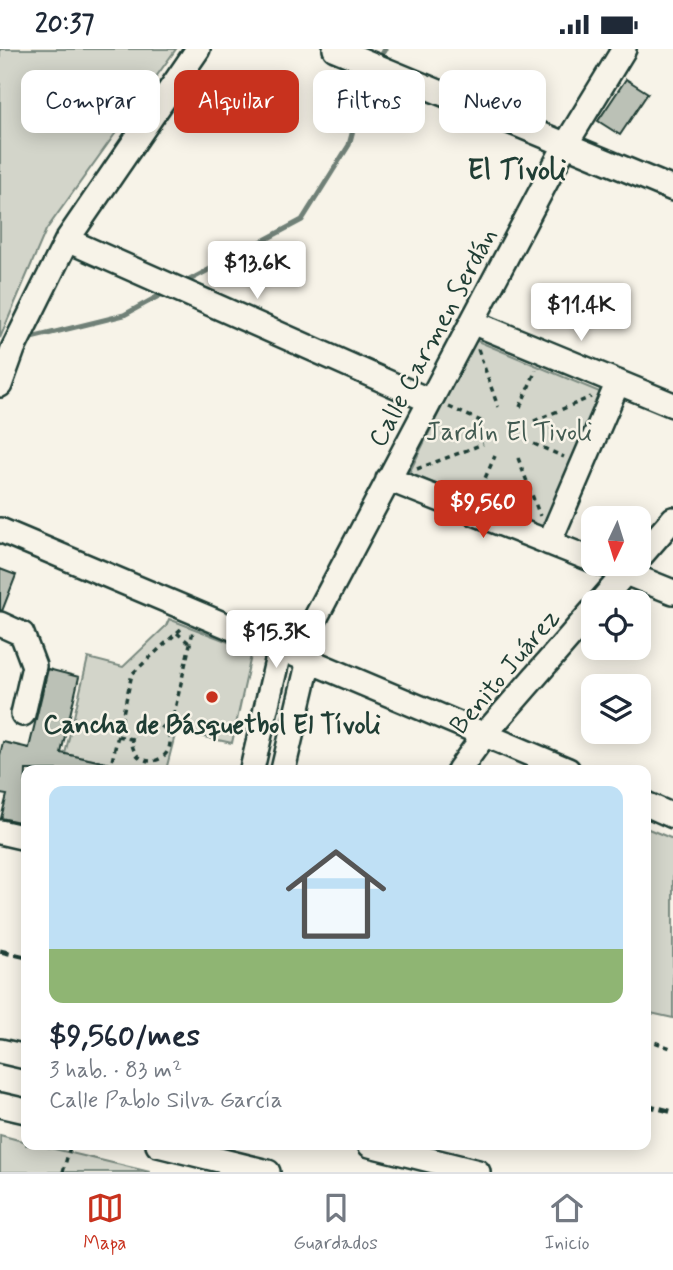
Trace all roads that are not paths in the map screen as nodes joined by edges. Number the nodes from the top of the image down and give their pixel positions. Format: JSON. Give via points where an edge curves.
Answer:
{"nodes":[{"id":1,"x":198,"y":49,"type":"edge"},
{"id":2,"x":335,"y":49,"type":"edge"},
{"id":3,"x":624,"y":49,"type":"edge"},
{"id":4,"x":566,"y":144,"type":"junction"},
{"id":5,"x":673,"y":189,"type":"edge"},
{"id":6,"x":67,"y":240,"type":"junction"},
{"id":7,"x":474,"y":331,"type":"junction"},
{"id":8,"x":0,"y":385,"type":"edge"},
{"id":9,"x":610,"y":387,"type":"junction"},
{"id":10,"x":436,"y":403,"type":"junction"},
{"id":11,"x":673,"y":405,"type":"edge"},
{"id":12,"x":399,"y":476,"type":"junction"},
{"id":13,"x":673,"y":519,"type":"edge"},
{"id":14,"x":0,"y":530,"type":"edge"},
{"id":15,"x":550,"y":543,"type":"junction"},
{"id":16,"x":651,"y":544,"type":"edge"},
{"id":17,"x":581,"y":555,"type":"edge"},
{"id":18,"x":623,"y":576,"type":"edge"},
{"id":19,"x":649,"y":576,"type":"edge"},
{"id":20,"x":611,"y":590,"type":"edge"},
{"id":21,"x":673,"y":592,"type":"edge"},
{"id":22,"x":0,"y":624,"type":"edge"},
{"id":23,"x":581,"y":624,"type":"edge"},
{"id":24,"x":295,"y":654,"type":"junction"},
{"id":25,"x":23,"y":714,"type":"dead end"},
{"id":26,"x":485,"y":734,"type":"junction"},
{"id":27,"x":253,"y":763,"type":"edge"},
{"id":28,"x":284,"y":765,"type":"edge"},
{"id":29,"x":463,"y":765,"type":"edge"},
{"id":30,"x":556,"y":765,"type":"edge"},
{"id":31,"x":651,"y":806,"type":"edge"},
{"id":32,"x":673,"y":816,"type":"edge"},
{"id":33,"x":0,"y":832,"type":"edge"},
{"id":34,"x":21,"y":837,"type":"edge"},
{"id":35,"x":0,"y":1051,"type":"edge"},
{"id":36,"x":21,"y":1056,"type":"edge"},
{"id":37,"x":0,"y":1105,"type":"edge"},
{"id":38,"x":21,"y":1110,"type":"edge"},
{"id":39,"x":175,"y":1150,"type":"edge"},
{"id":40,"x":390,"y":1150,"type":"edge"},
{"id":41,"x":198,"y":1157,"type":"edge"},
{"id":42,"x":268,"y":1172,"type":"edge"},
{"id":43,"x":478,"y":1172,"type":"edge"}],
"edges":[{"from":1,"to":6,"type":"street"},
{"from":2,"to":4,"type":"street"},
{"from":3,"to":4,"type":"street","name":"Calle Carmen Serdán"},
{"from":4,"to":5,"type":"street"},
{"from":4,"to":7,"type":"street","name":"Calle Carmen Serdán"},
{"from":6,"to":8,"type":"street","via":[[16,342]]},
{"from":6,"to":10,"type":"street"},
{"from":7,"to":9,"type":"street"},
{"from":7,"to":10,"type":"street","name":"Calle Carmen Serdán"},
{"from":9,"to":11,"type":"street"},
{"from":9,"to":15,"type":"street"},
{"from":10,"to":12,"type":"street","name":"Calle Carmen Serdán"},
{"from":12,"to":15,"type":"street"},
{"from":12,"to":24,"type":"street","name":"Calle Carmen Serdán"},
{"from":13,"to":16,"type":"street"},
{"from":14,"to":24,"type":"street"},
{"from":15,"to":17,"type":"street"},
{"from":18,"to":20,"type":"street"},
{"from":19,"to":21,"type":"street"},
{"from":22,"to":25,"type":"street","via":[[22,634],[34,666]]},
{"from":23,"to":26,"type":"street","name":"Benito Juárez"},
{"from":24,"to":26,"type":"street"},
{"from":24,"to":27,"type":"street"},
{"from":24,"to":28,"type":"street"},
{"from":26,"to":29,"type":"street","name":"Benito Juárez"},
{"from":26,"to":30,"type":"street"},
{"from":31,"to":32,"type":"street"},
{"from":33,"to":34,"type":"street"},
{"from":35,"to":36,"type":"street"},
{"from":37,"to":38,"type":"street"},
{"from":39,"to":41,"type":"street"},
{"from":40,"to":43,"type":"street"},
{"from":41,"to":42,"type":"street"}]}
